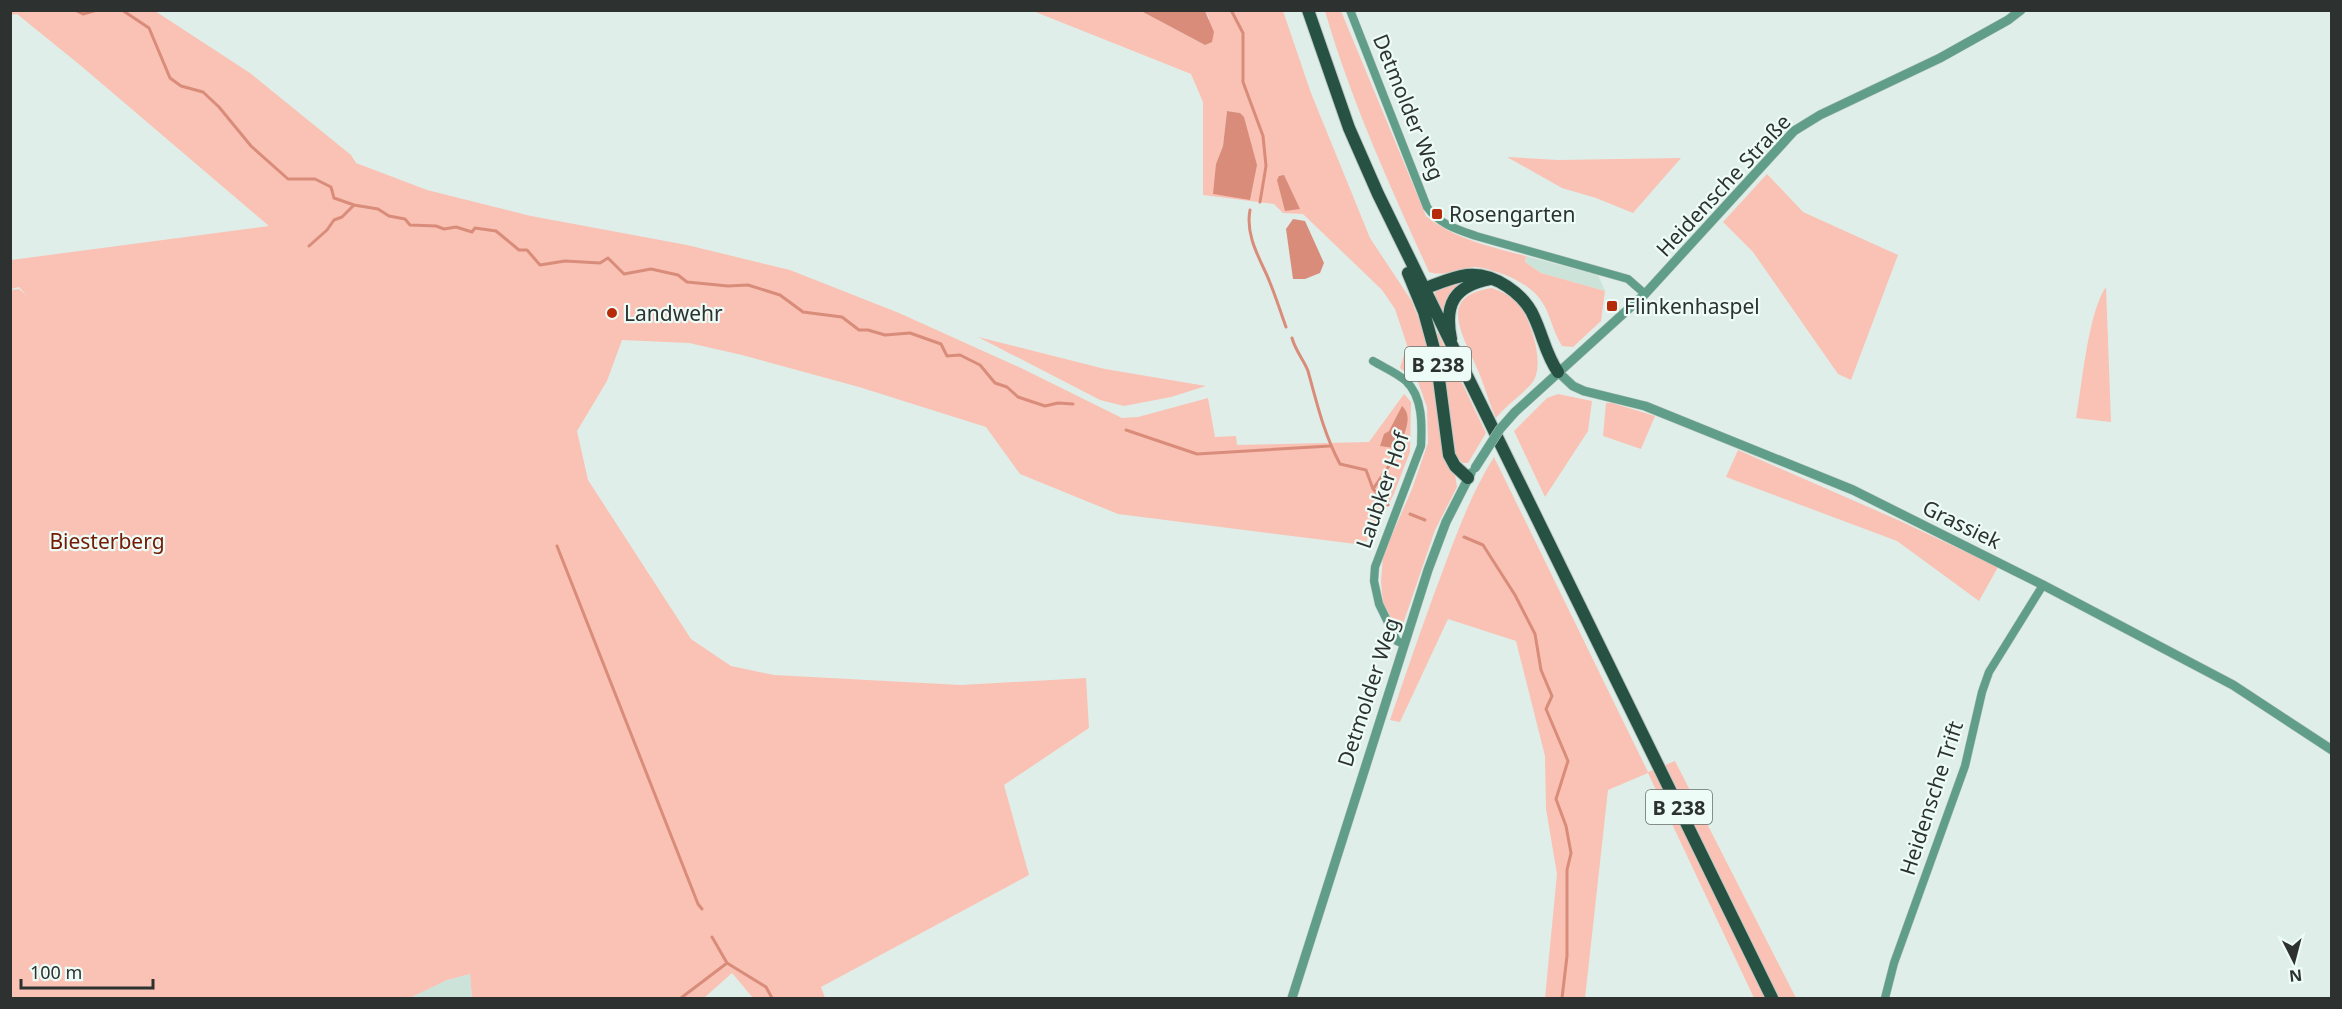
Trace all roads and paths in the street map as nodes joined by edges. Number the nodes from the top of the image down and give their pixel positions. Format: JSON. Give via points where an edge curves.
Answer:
{"nodes":[{"id":1,"x":1308,"y":10,"type":"edge"},
{"id":2,"x":1350,"y":10,"type":"edge"},
{"id":3,"x":2021,"y":10,"type":"edge"},
{"id":4,"x":1403,"y":248,"type":"junction"},
{"id":5,"x":1491,"y":279,"type":"junction"},
{"id":6,"x":1423,"y":289,"type":"junction"},
{"id":7,"x":1646,"y":294,"type":"junction"},
{"id":8,"x":1454,"y":351,"type":"junction"},
{"id":9,"x":1373,"y":361,"type":"dead end"},
{"id":10,"x":1558,"y":372,"type":"junction"},
{"id":11,"x":1515,"y":412,"type":"joint"},
{"id":12,"x":1471,"y":473,"type":"junction"},
{"id":13,"x":2043,"y":585,"type":"junction"},
{"id":14,"x":1404,"y":644,"type":"junction"},
{"id":15,"x":2331,"y":750,"type":"edge"},
{"id":16,"x":1292,"y":999,"type":"edge"},
{"id":17,"x":1772,"y":999,"type":"edge"},
{"id":18,"x":1885,"y":999,"type":"edge"}],
"edges":[{"from":1,"to":4,"type":"main road","number":"B 238","via":[[1349,128]]},
{"from":2,"to":7,"type":"street","name":"Detmolder Weg","via":[[1433,216],[1476,236],[1628,279]]},
{"from":3,"to":7,"type":"street","name":"Heidensche Straße","via":[[1940,58],[1794,131]]},
{"from":4,"to":6,"type":"main road","number":"B 238"},
{"from":4,"to":12,"type":"main road","number":"B 238","via":[[1436,356],[1449,455],[1455,466]]},
{"from":5,"to":6,"type":"main road","via":[[1466,275]]},
{"from":5,"to":8,"type":"main road","via":[[1464,288],[1455,296],[1449,316]]},
{"from":5,"to":10,"type":"main road","via":[[1510,288],[1527,304]]},
{"from":6,"to":8,"type":"main road","number":"B 238"},
{"from":7,"to":10,"type":"street","name":"Heidensche Straße"},
{"from":8,"to":17,"type":"main road","number":"B 238"},
{"from":9,"to":14,"type":"street","name":"Laubker Hof","via":[[1412,388],[1422,428],[1421,446],[1379,553],[1374,581],[1379,604],[1396,641]]},
{"from":10,"to":11,"type":"street","name":"Heidensche Straße"},
{"from":10,"to":13,"type":"street","name":"Grassiek","via":[[1584,391],[1645,406],[1852,490]]},
{"from":11,"to":12,"type":"street","name":"Detmolder Weg","bridge":true},
{"from":12,"to":14,"type":"street","name":"Detmolder Weg","via":[[1436,546]]},
{"from":13,"to":15,"type":"street","name":"Grassiek","via":[[2233,684]]},
{"from":13,"to":18,"type":"street","name":"Heidensche Trift","via":[[1989,672],[1965,766],[1894,963]]},
{"from":14,"to":16,"type":"street","name":"Detmolder Weg"}]}
